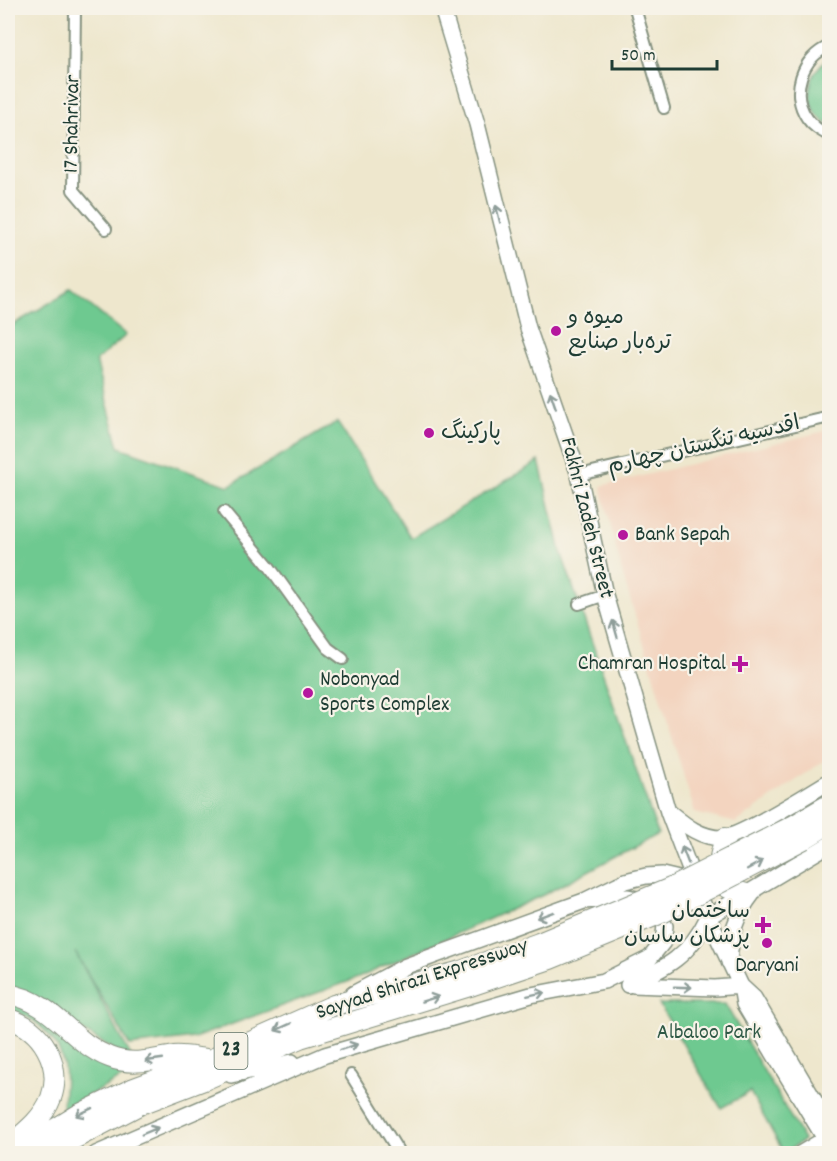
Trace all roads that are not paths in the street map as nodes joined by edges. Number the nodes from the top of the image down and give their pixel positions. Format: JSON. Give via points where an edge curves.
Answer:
{"nodes":[{"id":1,"x":75,"y":8,"type":"edge"},
{"id":2,"x":442,"y":8,"type":"edge"},
{"id":3,"x":635,"y":8,"type":"edge"},
{"id":4,"x":830,"y":46,"type":"edge"},
{"id":5,"x":664,"y":108,"type":"dead end"},
{"id":6,"x":830,"y":136,"type":"edge"},
{"id":7,"x":106,"y":229,"type":"dead end"},
{"id":8,"x":830,"y":417,"type":"edge"},
{"id":9,"x":579,"y":475,"type":"junction"},
{"id":10,"x":224,"y":512,"type":"dead end"},
{"id":11,"x":605,"y":595,"type":"junction"},
{"id":12,"x":579,"y":604,"type":"dead end"},
{"id":13,"x":343,"y":659,"type":"dead end"},
{"id":14,"x":830,"y":781,"type":"edge"},
{"id":15,"x":830,"y":804,"type":"edge"},
{"id":16,"x":668,"y":812,"type":"junction"},
{"id":17,"x":830,"y":823,"type":"edge"},
{"id":18,"x":797,"y":833,"type":"junction"},
{"id":19,"x":725,"y":838,"type":"junction"},
{"id":20,"x":830,"y":844,"type":"edge"},
{"id":21,"x":698,"y":890,"type":"junction"},
{"id":22,"x":752,"y":891,"type":"junction"},
{"id":23,"x":584,"y":901,"type":"junction"},
{"id":24,"x":708,"y":916,"type":"junction"},
{"id":25,"x":729,"y":962,"type":"junction"},
{"id":26,"x":464,"y":979,"type":"junction"},
{"id":27,"x":604,"y":981,"type":"junction"},
{"id":28,"x":628,"y":985,"type":"junction"},
{"id":29,"x":741,"y":986,"type":"junction"},
{"id":30,"x":8,"y":994,"type":"edge"},
{"id":31,"x":334,"y":1005,"type":"junction"},
{"id":32,"x":8,"y":1019,"type":"edge"},
{"id":33,"x":325,"y":1055,"type":"junction"},
{"id":34,"x":212,"y":1059,"type":"junction"},
{"id":35,"x":351,"y":1075,"type":"dead end"},
{"id":36,"x":204,"y":1080,"type":"junction"},
{"id":37,"x":828,"y":1134,"type":"edge"},
{"id":38,"x":8,"y":1147,"type":"edge"},
{"id":39,"x":805,"y":1152,"type":"edge"},
{"id":40,"x":14,"y":1154,"type":"edge"},
{"id":41,"x":45,"y":1154,"type":"edge"},
{"id":42,"x":96,"y":1154,"type":"edge"},
{"id":43,"x":400,"y":1154,"type":"edge"}],
"edges":[{"from":1,"to":7,"type":"street","name":"17 Shahrivar","via":[[72,190]]},
{"from":9,"to":2,"type":"main road","name":"Fakhri Zadeh Street","one_way":true,"via":[[528,328],[477,124]]},
{"from":3,"to":5,"type":"street"},
{"from":4,"to":6,"type":"street","via":[[811,59],[798,87],[806,117]]},
{"from":8,"to":9,"type":"street","name":"اقدسیه تنگستان چهارم"},
{"from":9,"to":11,"type":"main road","name":"Fakhri Zadeh Street"},
{"from":10,"to":13,"type":"street","via":[[328,648]]},
{"from":11,"to":12,"type":"street"},
{"from":16,"to":11,"type":"main road","name":"Fakhri Zadeh Street","one_way":true},
{"from":14,"to":19,"type":"main road"},
{"from":15,"to":18,"type":"highway","name":"Sayyad Shirazi Expressway","number":"23"},
{"from":16,"to":19,"type":"main road","via":[[691,830]]},
{"from":21,"to":16,"type":"main road","name":"Fakhri Zadeh Street","one_way":true},
{"from":17,"to":18,"type":"highway","name":"Sayyad Shirazi Expressway","number":"23"},
{"from":18,"to":26,"type":"highway","name":"Sayyad Shirazi Expressway","number":"23","bridge":true},
{"from":19,"to":22,"type":"highway","via":[[719,878],[723,885]]},
{"from":20,"to":22,"type":"main road"},
{"from":21,"to":23,"type":"main road","via":[[679,879],[646,876],[625,881]]},
{"from":21,"to":24,"type":"main road","name":"Fakhri Zadeh Street"},
{"from":22,"to":24,"type":"main road"},
{"from":22,"to":25,"type":"main road","via":[[735,921]]},
{"from":23,"to":27,"type":"main road","via":[[628,897],[641,900],[655,909],[665,926],[663,942],[650,958]]},
{"from":23,"to":31,"type":"main road","one_way":true,"via":[[406,966]]},
{"from":24,"to":25,"type":"main road","name":"Fakhri Zadeh Street"},
{"from":24,"to":28,"type":"main road","via":[[699,935],[681,956]]},
{"from":25,"to":29,"type":"main road","name":"Fakhri Zadeh Street"},
{"from":26,"to":31,"type":"highway","name":"Sayyad Shirazi Expressway","number":"23"},
{"from":36,"to":26,"type":"highway","name":"Sayyad Shirazi Expressway","number":"23","one_way":true,"via":[[300,1038]]},
{"from":27,"to":28,"type":"main road"},
{"from":33,"to":27,"type":"main road","one_way":true,"via":[[531,994]]},
{"from":28,"to":29,"type":"main road","one_way":true},
{"from":29,"to":37,"type":"main road","name":"Fakhri Zadeh Street","via":[[744,1004]]},
{"from":34,"to":30,"type":"highway","one_way":true,"via":[[176,1056],[123,1062],[87,1044],[43,1007]]},
{"from":31,"to":34,"type":"highway","name":"Sayyad Shirazi Expressway","number":"23","one_way":true},
{"from":32,"to":38,"type":"highway","via":[[28,1027],[46,1046],[55,1080],[46,1108]]},
{"from":33,"to":36,"type":"main road"},
{"from":42,"to":33,"type":"main road","one_way":true},
{"from":34,"to":40,"type":"highway","name":"Sayyad Shirazi Expressway","number":"23","one_way":true,"via":[[134,1088],[78,1115]]},
{"from":35,"to":43,"type":"street"},
{"from":36,"to":41,"type":"highway","name":"Sayyad Shirazi Expressway","number":"23","via":[[141,1104]]},
{"from":37,"to":39,"type":"main road"}]}
